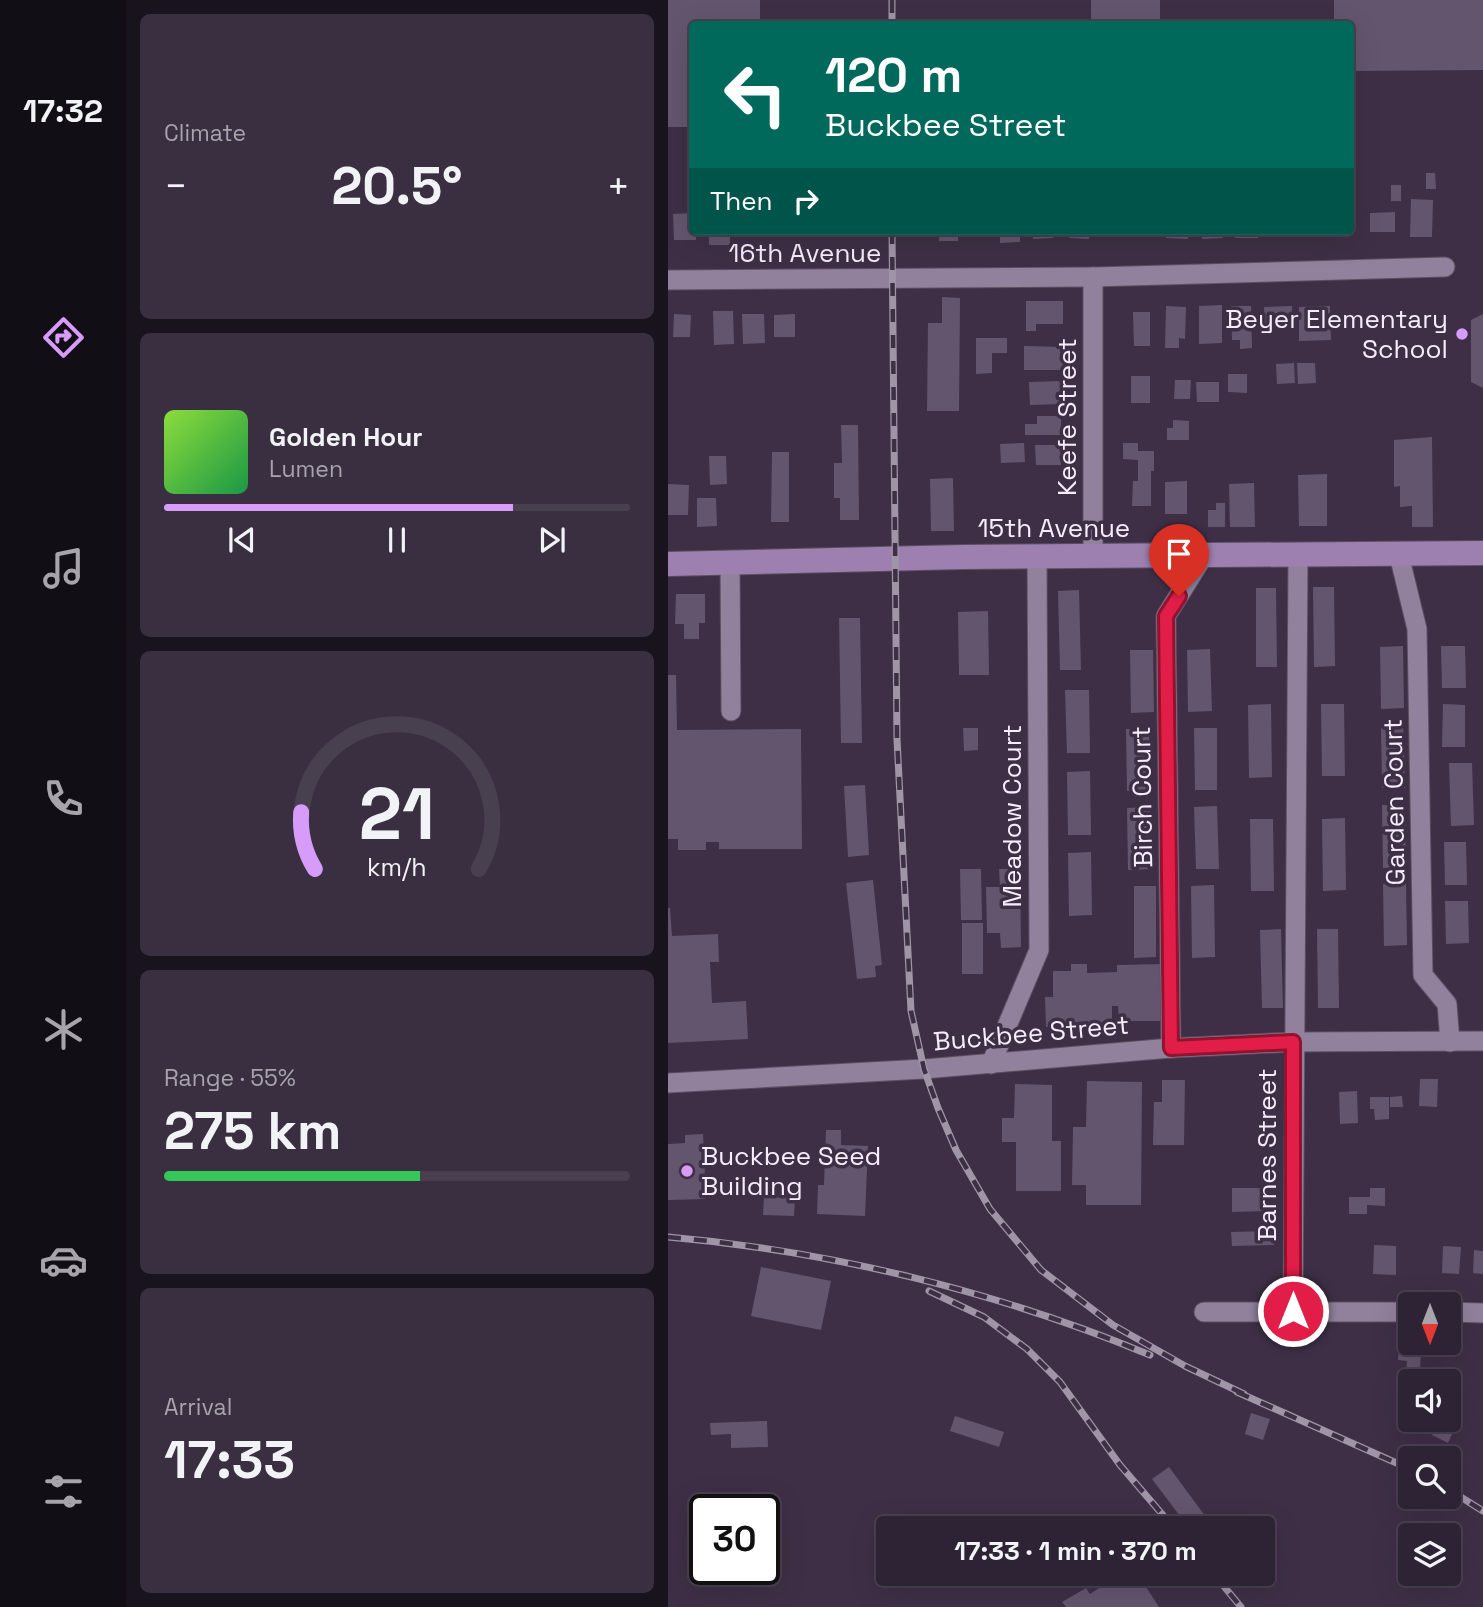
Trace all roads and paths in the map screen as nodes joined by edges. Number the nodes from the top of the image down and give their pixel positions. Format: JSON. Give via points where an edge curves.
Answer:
{"nodes":[{"id":1,"x":1445,"y":267,"type":"dead end"},
{"id":2,"x":1093,"y":276,"type":"junction"},
{"id":3,"x":668,"y":280,"type":"edge"},
{"id":4,"x":1482,"y":553,"type":"edge"},
{"id":5,"x":1399,"y":555,"type":"junction"},
{"id":6,"x":1298,"y":556,"type":"junction"},
{"id":7,"x":1203,"y":557,"type":"junction"},
{"id":8,"x":1037,"y":558,"type":"junction"},
{"id":9,"x":1093,"y":558,"type":"junction"},
{"id":10,"x":730,"y":563,"type":"junction"},
{"id":11,"x":668,"y":564,"type":"edge"},
{"id":12,"x":731,"y":711,"type":"dead end"},
{"id":13,"x":1482,"y":1041,"type":"edge"},
{"id":14,"x":1293,"y":1042,"type":"junction"},
{"id":15,"x":1450,"y":1042,"type":"junction"},
{"id":16,"x":1171,"y":1048,"type":"junction"},
{"id":17,"x":991,"y":1064,"type":"junction"},
{"id":18,"x":668,"y":1083,"type":"edge"},
{"id":19,"x":1293,"y":1311,"type":"junction"},
{"id":20,"x":1204,"y":1312,"type":"dead end"},
{"id":21,"x":1398,"y":1312,"type":"edge"},
{"id":22,"x":1461,"y":1312,"type":"edge"},
{"id":23,"x":1482,"y":1313,"type":"edge"}],
"edges":[{"from":1,"to":2,"type":"street","name":"16th Avenue"},
{"from":2,"to":3,"type":"street","name":"16th Avenue"},
{"from":2,"to":9,"type":"street","name":"Keefe Street"},
{"from":4,"to":5,"type":"main road","name":"15th Avenue"},
{"from":5,"to":6,"type":"main road","name":"15th Avenue"},
{"from":5,"to":15,"type":"street","name":"Garden Court","via":[[1417,629],[1423,975],[1447,1004]]},
{"from":6,"to":7,"type":"main road","name":"15th Avenue"},
{"from":6,"to":14,"type":"street"},
{"from":7,"to":9,"type":"main road","name":"15th Avenue"},
{"from":7,"to":16,"type":"street","name":"Birch Court","via":[[1166,616]]},
{"from":8,"to":9,"type":"main road","name":"15th Avenue"},
{"from":8,"to":10,"type":"main road","name":"15th Avenue"},
{"from":8,"to":17,"type":"street","name":"Meadow Court","via":[[1039,950]]},
{"from":10,"to":11,"type":"main road","name":"15th Avenue"},
{"from":10,"to":12,"type":"street"},
{"from":13,"to":15,"type":"street","name":"Buckbee Street"},
{"from":14,"to":15,"type":"street","name":"Buckbee Street"},
{"from":14,"to":16,"type":"street","name":"Buckbee Street"},
{"from":14,"to":19,"type":"street","name":"Barnes Street"},
{"from":16,"to":17,"type":"street","name":"Buckbee Street"},
{"from":17,"to":18,"type":"street","name":"Buckbee Street"},
{"from":19,"to":20,"type":"street"},
{"from":19,"to":21,"type":"street"},
{"from":22,"to":23,"type":"street"}]}
